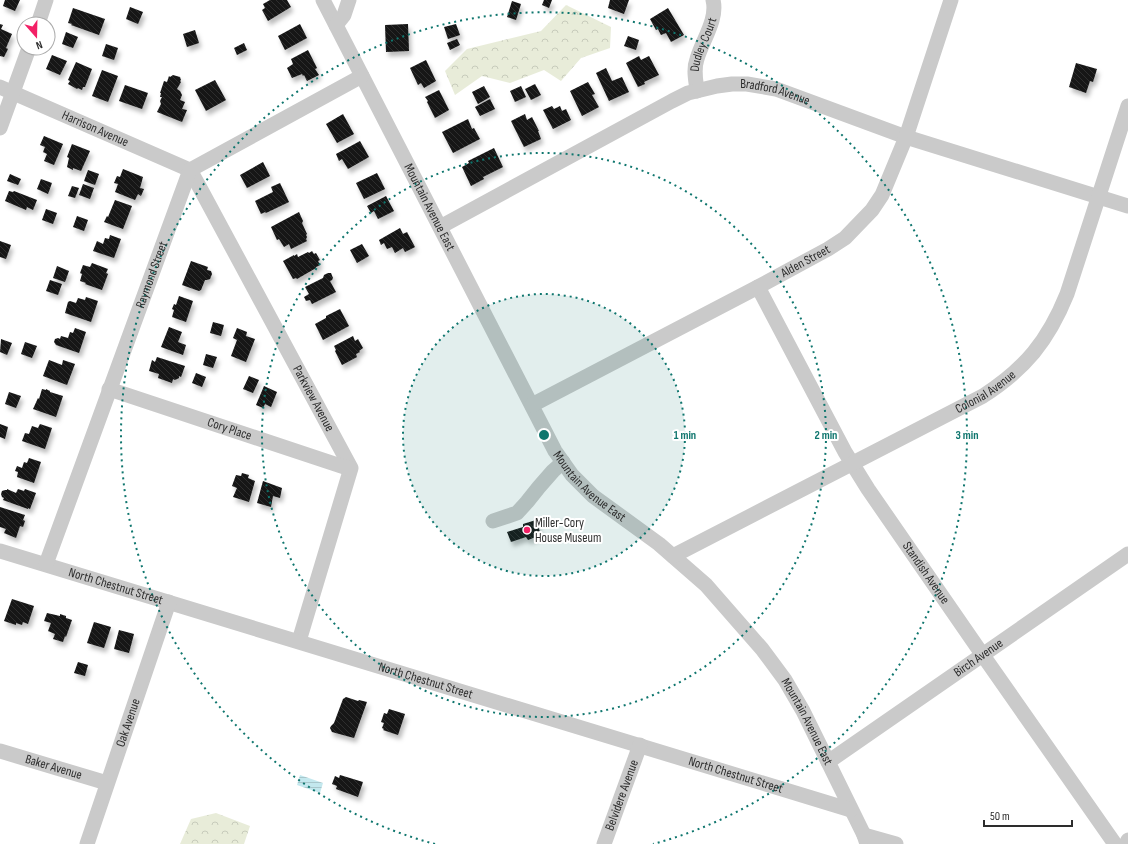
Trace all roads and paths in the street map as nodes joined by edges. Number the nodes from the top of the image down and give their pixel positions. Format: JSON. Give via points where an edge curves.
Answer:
{"nodes":[{"id":1,"x":46,"y":0,"type":"edge"},
{"id":2,"x":323,"y":0,"type":"edge"},
{"id":3,"x":349,"y":0,"type":"edge"},
{"id":4,"x":713,"y":0,"type":"edge"},
{"id":5,"x":951,"y":0,"type":"edge"},
{"id":6,"x":41,"y":16,"type":"edge"},
{"id":7,"x":336,"y":25,"type":"junction"},
{"id":8,"x":25,"y":56,"type":"edge"},
{"id":9,"x":362,"y":76,"type":"junction"},
{"id":10,"x":6,"y":90,"type":"edge"},
{"id":11,"x":697,"y":90,"type":"junction"},
{"id":12,"x":1128,"y":106,"type":"edge"},
{"id":13,"x":0,"y":128,"type":"edge"},
{"id":14,"x":906,"y":137,"type":"junction"},
{"id":15,"x":190,"y":170,"type":"junction"},
{"id":16,"x":1098,"y":197,"type":"junction"},
{"id":17,"x":1128,"y":206,"type":"edge"},
{"id":18,"x":440,"y":227,"type":"junction"},
{"id":19,"x":758,"y":288,"type":"junction"},
{"id":20,"x":110,"y":389,"type":"junction"},
{"id":21,"x":532,"y":405,"type":"junction"},
{"id":22,"x":563,"y":462,"type":"junction"},
{"id":23,"x":852,"y":463,"type":"junction"},
{"id":24,"x":350,"y":469,"type":"junction"},
{"id":25,"x":493,"y":521,"type":"dead end"},
{"id":26,"x":0,"y":550,"type":"edge"},
{"id":27,"x":1128,"y":554,"type":"edge"},
{"id":28,"x":673,"y":556,"type":"junction"},
{"id":29,"x":46,"y":564,"type":"junction"},
{"id":30,"x":169,"y":602,"type":"junction"},
{"id":31,"x":299,"y":641,"type":"junction"},
{"id":32,"x":982,"y":654,"type":"junction"},
{"id":33,"x":640,"y":745,"type":"junction"},
{"id":34,"x":0,"y":751,"type":"edge"},
{"id":35,"x":828,"y":762,"type":"junction"},
{"id":36,"x":108,"y":783,"type":"junction"},
{"id":37,"x":851,"y":810,"type":"junction"},
{"id":38,"x":865,"y":840,"type":"edge"},
{"id":39,"x":1128,"y":840,"type":"edge"},
{"id":40,"x":87,"y":844,"type":"edge"},
{"id":41,"x":604,"y":844,"type":"edge"},
{"id":42,"x":896,"y":844,"type":"edge"},
{"id":43,"x":1115,"y":844,"type":"edge"},
{"id":44,"x":1126,"y":844,"type":"edge"}],
"edges":[{"from":1,"to":6,"type":"street"},
{"from":2,"to":7,"type":"street","name":"Mountain Avenue East"},
{"from":3,"to":7,"type":"street","via":[[344,15]]},
{"from":4,"to":11,"type":"street","name":"Dudley Court","via":[[715,11],[696,60],[694,72]]},
{"from":5,"to":14,"type":"street","name":"Alden Street"},
{"from":7,"to":9,"type":"street","name":"Mountain Avenue East"},
{"from":8,"to":10,"type":"street"},
{"from":9,"to":15,"type":"street"},
{"from":9,"to":18,"type":"street","name":"Mountain Avenue East"},
{"from":10,"to":13,"type":"street"},
{"from":10,"to":15,"type":"street","name":"Harrison Avenue"},
{"from":11,"to":14,"type":"street","name":"Bradford Avenue","via":[[732,84],[776,89]]},
{"from":11,"to":18,"type":"street","name":"Bradford Avenue","via":[[672,101]]},
{"from":12,"to":16,"type":"street","name":"Colonial Avenue"},
{"from":14,"to":16,"type":"street","name":"Bradford Avenue"},
{"from":14,"to":19,"type":"street","name":"Alden Street","via":[[882,195],[859,224],[834,246]]},
{"from":15,"to":20,"type":"street","name":"Raymond Street"},
{"from":15,"to":24,"type":"street","name":"Parkview Avenue"},
{"from":16,"to":17,"type":"street","name":"Bradford Avenue"},
{"from":16,"to":23,"type":"street","name":"Colonial Avenue","via":[[1060,312],[1051,330],[1028,360],[1009,378],[983,396]]},
{"from":18,"to":21,"type":"street","name":"Mountain Avenue East"},
{"from":19,"to":21,"type":"street","name":"Alden Street"},
{"from":19,"to":23,"type":"street","name":"Standish Avenue"},
{"from":20,"to":24,"type":"street","name":"Cory Place"},
{"from":20,"to":29,"type":"street","name":"Raymond Street"},
{"from":21,"to":22,"type":"street","name":"Mountain Avenue East"},
{"from":22,"to":25,"type":"street","via":[[517,513]]},
{"from":22,"to":28,"type":"street","name":"Mountain Avenue East","via":[[593,496]]},
{"from":23,"to":28,"type":"street","name":"Colonial Avenue"},
{"from":23,"to":32,"type":"street","name":"Standish Avenue"},
{"from":24,"to":31,"type":"street"},
{"from":26,"to":29,"type":"street","name":"North Chestnut Street"},
{"from":27,"to":32,"type":"street","name":"Birch Avenue"},
{"from":28,"to":35,"type":"street","name":"Mountain Avenue East","via":[[706,585],[762,649],[785,680]]},
{"from":29,"to":30,"type":"street","name":"North Chestnut Street"},
{"from":30,"to":31,"type":"street","name":"North Chestnut Street"},
{"from":30,"to":36,"type":"street","name":"Oak Avenue"},
{"from":31,"to":33,"type":"street","name":"North Chestnut Street"},
{"from":32,"to":35,"type":"street","name":"Birch Avenue"},
{"from":32,"to":43,"type":"street","name":"Standish Avenue"},
{"from":33,"to":37,"type":"street","name":"North Chestnut Street"},
{"from":33,"to":41,"type":"street","name":"Belvidere Avenue"},
{"from":34,"to":36,"type":"street","name":"Baker Avenue"},
{"from":35,"to":37,"type":"street","name":"Mountain Avenue East"},
{"from":36,"to":40,"type":"street","name":"Oak Avenue"},
{"from":37,"to":38,"type":"street","name":"Mountain Avenue East"},
{"from":38,"to":42,"type":"street"},
{"from":39,"to":44,"type":"street"}]}
